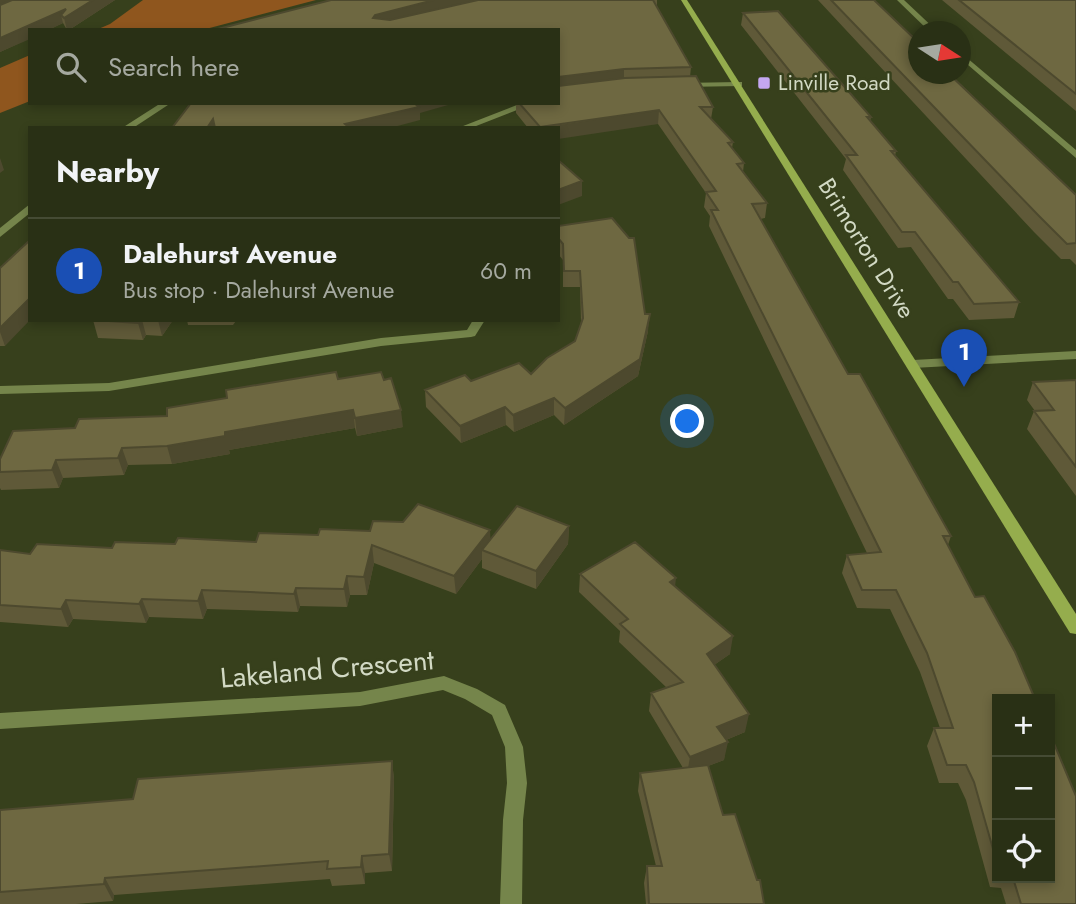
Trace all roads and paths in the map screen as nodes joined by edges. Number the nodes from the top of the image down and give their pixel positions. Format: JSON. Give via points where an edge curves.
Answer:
{"nodes":[{"id":1,"x":684,"y":0,"type":"edge"},
{"id":2,"x":900,"y":0,"type":"edge"},
{"id":3,"x":923,"y":21,"type":"edge"},
{"id":4,"x":971,"y":63,"type":"edge"},
{"id":5,"x":738,"y":84,"type":"junction"},
{"id":6,"x":664,"y":85,"type":"edge"},
{"id":7,"x":164,"y":105,"type":"edge"},
{"id":8,"x":525,"y":105,"type":"edge"},
{"id":9,"x":129,"y":126,"type":"edge"},
{"id":10,"x":468,"y":126,"type":"edge"},
{"id":11,"x":1076,"y":156,"type":"edge"},
{"id":12,"x":28,"y":209,"type":"edge"},
{"id":13,"x":0,"y":234,"type":"edge"},
{"id":14,"x":478,"y":322,"type":"edge"},
{"id":15,"x":1076,"y":355,"type":"edge"},
{"id":16,"x":913,"y":364,"type":"junction"},
{"id":17,"x":0,"y":390,"type":"edge"},
{"id":18,"x":1076,"y":628,"type":"edge"},
{"id":19,"x":0,"y":721,"type":"edge"},
{"id":20,"x":511,"y":904,"type":"edge"}],
"edges":[{"from":1,"to":5,"type":"street","name":"Brimorton Drive"},
{"from":2,"to":3,"type":"street"},
{"from":4,"to":11,"type":"street"},
{"from":5,"to":6,"type":"street"},
{"from":5,"to":16,"type":"street","name":"Brimorton Drive"},
{"from":7,"to":9,"type":"street"},
{"from":8,"to":10,"type":"street"},
{"from":12,"to":13,"type":"street"},
{"from":14,"to":17,"type":"street","via":[[471,333],[381,342],[141,383]]},
{"from":15,"to":16,"type":"street"},
{"from":16,"to":18,"type":"street","name":"Brimorton Drive"},
{"from":19,"to":20,"type":"street","name":"Lakeland Crescent","via":[[360,699],[444,683],[499,710],[514,747],[517,783]]}]}
